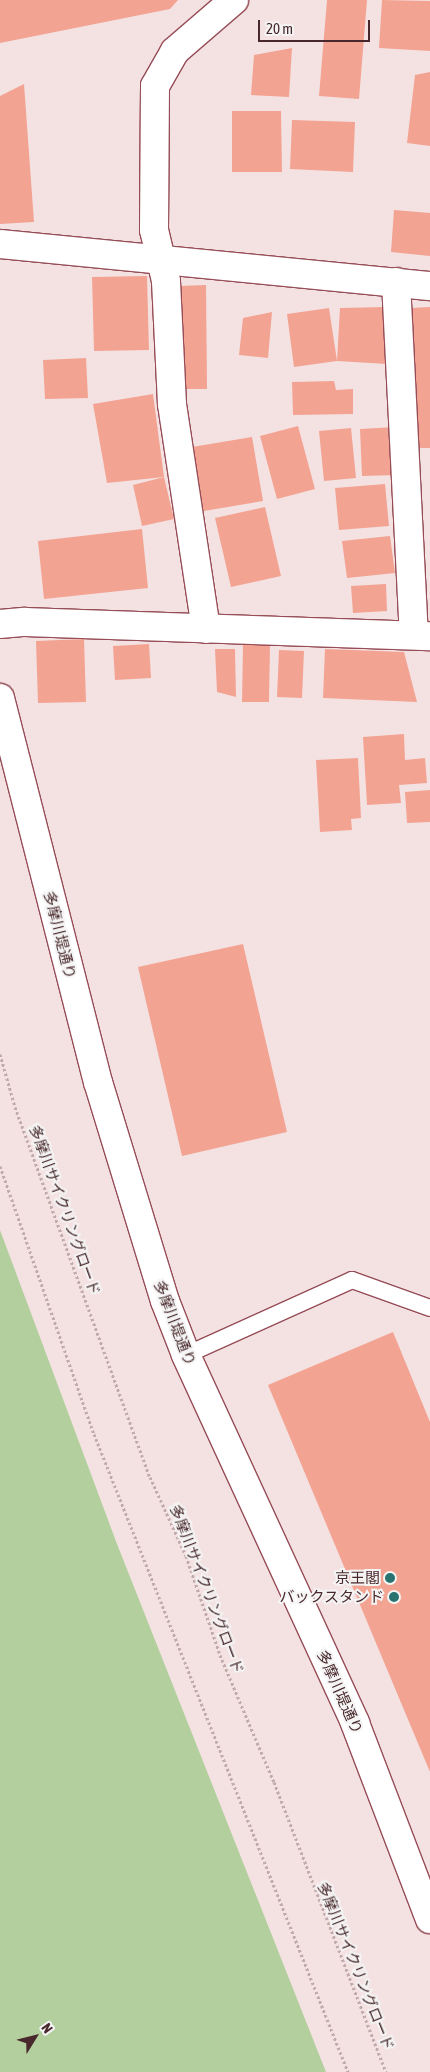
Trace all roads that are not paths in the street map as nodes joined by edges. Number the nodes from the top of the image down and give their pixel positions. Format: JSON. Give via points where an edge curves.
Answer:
{"nodes":[{"id":1,"x":234,"y":0,"type":"edge"},
{"id":2,"x":0,"y":244,"type":"edge"},
{"id":3,"x":158,"y":258,"type":"junction"},
{"id":4,"x":396,"y":282,"type":"junction"},
{"id":5,"x":430,"y":286,"type":"edge"},
{"id":6,"x":0,"y":624,"type":"edge"},
{"id":7,"x":206,"y":629,"type":"junction"},
{"id":8,"x":422,"y":635,"type":"edge"},
{"id":9,"x":0,"y":698,"type":"edge"},
{"id":10,"x":430,"y":1308,"type":"edge"},
{"id":11,"x":186,"y":1355,"type":"junction"},
{"id":12,"x":430,"y":1919,"type":"edge"}],
"edges":[{"from":1,"to":3,"type":"street","via":[[175,51],[155,86],[154,230]]},
{"from":2,"to":3,"type":"street"},
{"from":3,"to":4,"type":"street"},
{"from":3,"to":7,"type":"street","via":[[166,281],[172,404]]},
{"from":4,"to":5,"type":"street"},
{"from":4,"to":8,"type":"street"},
{"from":6,"to":7,"type":"street","via":[[25,622]]},
{"from":7,"to":8,"type":"street"},
{"from":9,"to":11,"type":"street","name":"多摩川堤通り","via":[[98,1082],[165,1301]]},
{"from":10,"to":11,"type":"lane","via":[[352,1280]]},
{"from":11,"to":12,"type":"street","name":"多摩川堤通り","via":[[355,1723]]}]}
